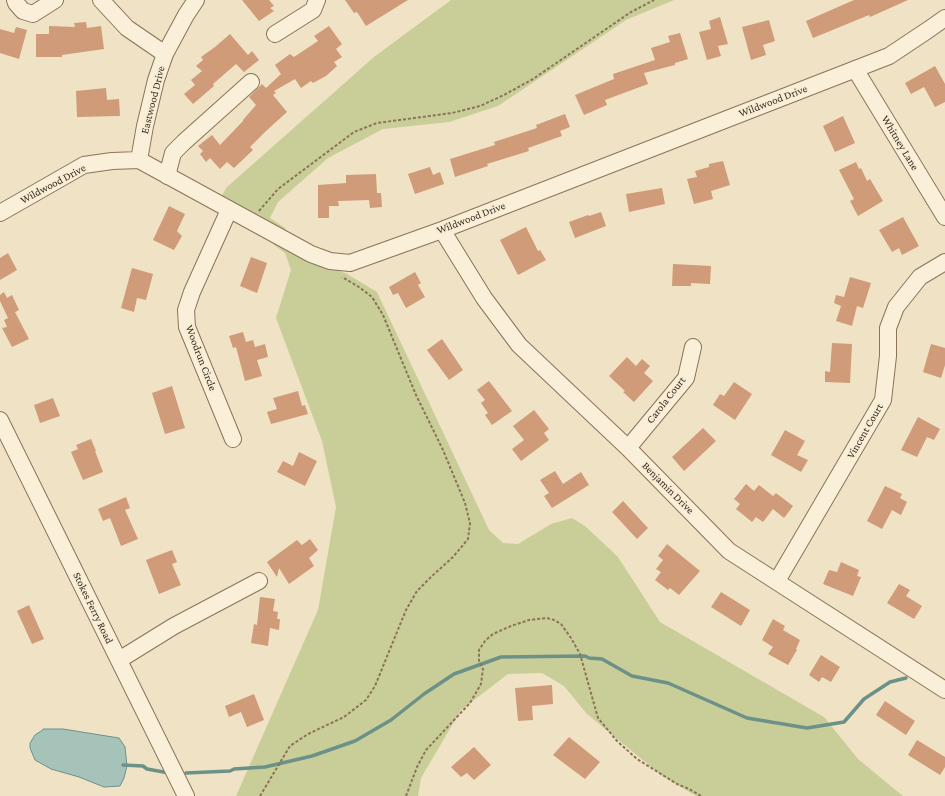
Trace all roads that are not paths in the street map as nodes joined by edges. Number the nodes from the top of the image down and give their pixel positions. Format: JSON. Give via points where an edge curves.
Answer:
{"nodes":[{"id":1,"x":15,"y":0,"type":"edge"},
{"id":2,"x":55,"y":0,"type":"edge"},
{"id":3,"x":101,"y":0,"type":"edge"},
{"id":4,"x":196,"y":0,"type":"edge"},
{"id":5,"x":317,"y":0,"type":"edge"},
{"id":6,"x":945,"y":18,"type":"edge"},
{"id":7,"x":275,"y":34,"type":"dead end"},
{"id":8,"x":165,"y":54,"type":"junction"},
{"id":9,"x":855,"y":69,"type":"junction"},
{"id":10,"x":252,"y":82,"type":"dead end"},
{"id":11,"x":139,"y":160,"type":"junction"},
{"id":12,"x":167,"y":176,"type":"junction"},
{"id":13,"x":229,"y":210,"type":"junction"},
{"id":14,"x":0,"y":213,"type":"edge"},
{"id":15,"x":945,"y":217,"type":"edge"},
{"id":16,"x":442,"y":230,"type":"junction"},
{"id":17,"x":945,"y":262,"type":"edge"},
{"id":18,"x":693,"y":347,"type":"dead end"},
{"id":19,"x":0,"y":420,"type":"edge"},
{"id":20,"x":233,"y":439,"type":"dead end"},
{"id":21,"x":628,"y":448,"type":"junction"},
{"id":22,"x":777,"y":581,"type":"junction"},
{"id":23,"x":260,"y":582,"type":"dead end"},
{"id":24,"x":119,"y":660,"type":"junction"},
{"id":25,"x":945,"y":690,"type":"edge"},
{"id":26,"x":186,"y":796,"type":"edge"}],
"edges":[{"from":1,"to":2,"type":"street","via":[[23,11],[32,14]]},
{"from":3,"to":8,"type":"street","via":[[127,28]]},
{"from":4,"to":8,"type":"street","name":"Eastwood Drive"},
{"from":5,"to":7,"type":"street","via":[[313,10]]},
{"from":6,"to":9,"type":"street","name":"Wildwood Drive","via":[[889,56]]},
{"from":8,"to":11,"type":"street","name":"Eastwood Drive","via":[[156,80]]},
{"from":9,"to":15,"type":"street","name":"Whitney Lane"},
{"from":9,"to":16,"type":"street","name":"Wildwood Drive"},
{"from":10,"to":12,"type":"street","via":[[173,153]]},
{"from":11,"to":12,"type":"street","name":"Wildwood Drive"},
{"from":11,"to":14,"type":"street","name":"Wildwood Drive","via":[[84,165]]},
{"from":12,"to":13,"type":"street","name":"Wildwood Drive"},
{"from":13,"to":16,"type":"street","name":"Wildwood Drive","via":[[311,254],[330,261],[350,263]]},
{"from":13,"to":20,"type":"street","name":"Woodrun Circle","via":[[186,310],[187,327]]},
{"from":16,"to":21,"type":"street","name":"Benjamin Drive","via":[[484,298],[520,345]]},
{"from":17,"to":22,"type":"street","name":"Vincent Court","via":[[920,277],[896,307],[888,328],[883,400]]},
{"from":18,"to":21,"type":"street","name":"Carola Court","via":[[686,378]]},
{"from":19,"to":24,"type":"street","name":"Stokes Ferry Road"},
{"from":21,"to":22,"type":"street","name":"Benjamin Drive","via":[[729,551]]},
{"from":22,"to":25,"type":"street","name":"Benjamin Drive"},
{"from":23,"to":24,"type":"street","via":[[174,626]]},
{"from":24,"to":26,"type":"street","name":"Stokes Ferry Road"}]}
